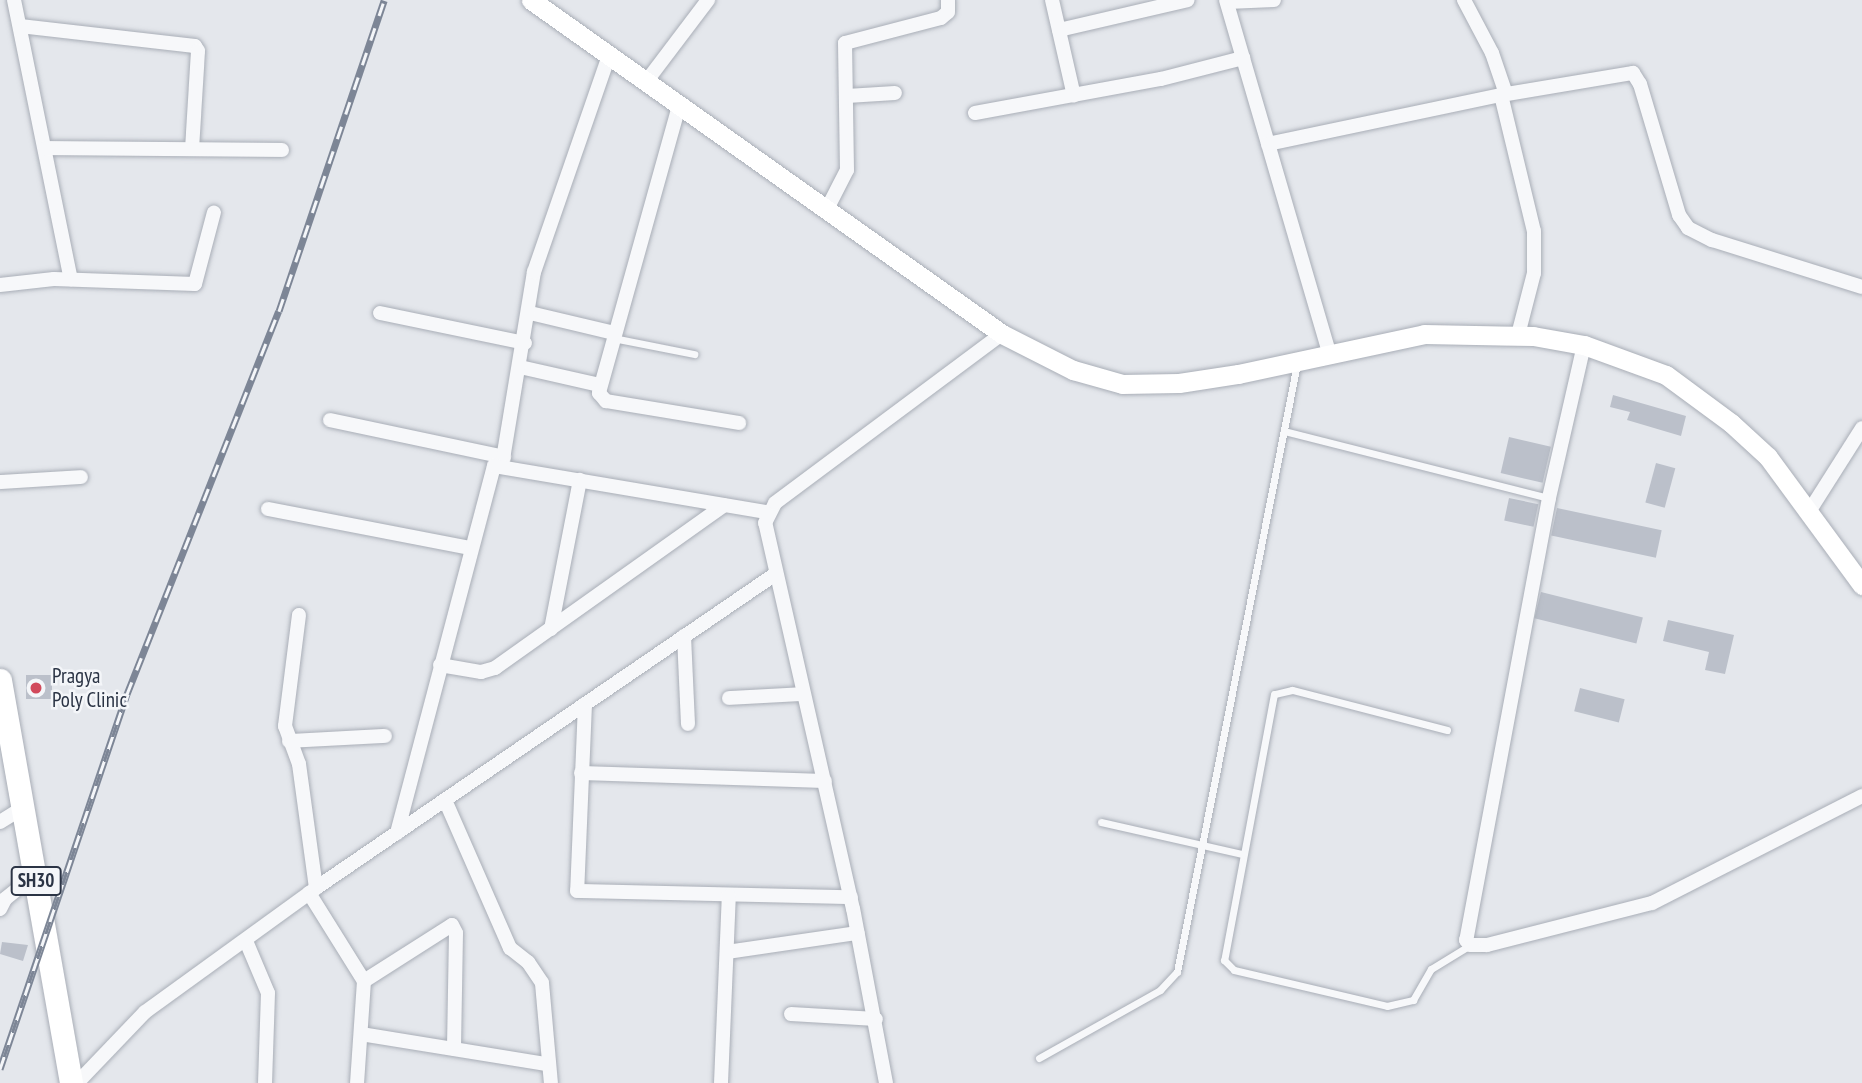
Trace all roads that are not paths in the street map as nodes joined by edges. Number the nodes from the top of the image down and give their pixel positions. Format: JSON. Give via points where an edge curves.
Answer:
{"nodes":[{"id":1,"x":531,"y":0,"type":"edge"},
{"id":2,"x":708,"y":0,"type":"edge"},
{"id":3,"x":948,"y":0,"type":"edge"},
{"id":4,"x":1052,"y":0,"type":"edge"},
{"id":5,"x":1188,"y":0,"type":"edge"},
{"id":6,"x":1274,"y":0,"type":"edge"},
{"id":7,"x":1464,"y":0,"type":"edge"},
{"id":8,"x":1226,"y":1,"type":"edge"},
{"id":9,"x":15,"y":3,"type":"edge"},
{"id":10,"x":0,"y":5,"type":"edge"},
{"id":11,"x":20,"y":26,"type":"junction"},
{"id":12,"x":1059,"y":30,"type":"junction"},
{"id":13,"x":609,"y":56,"type":"junction"},
{"id":14,"x":1243,"y":58,"type":"junction"},
{"id":15,"x":646,"y":82,"type":"junction"},
{"id":16,"x":895,"y":93,"type":"dead end"},
{"id":17,"x":1504,"y":95,"type":"junction"},
{"id":18,"x":847,"y":96,"type":"junction"},
{"id":19,"x":1074,"y":96,"type":"junction"},
{"id":20,"x":679,"y":106,"type":"junction"},
{"id":21,"x":975,"y":113,"type":"dead end"},
{"id":22,"x":1268,"y":144,"type":"junction"},
{"id":23,"x":46,"y":148,"type":"junction"},
{"id":24,"x":192,"y":149,"type":"junction"},
{"id":25,"x":282,"y":149,"type":"dead end"},
{"id":26,"x":826,"y":211,"type":"junction"},
{"id":27,"x":214,"y":212,"type":"dead end"},
{"id":28,"x":71,"y":279,"type":"junction"},
{"id":29,"x":0,"y":285,"type":"edge"},
{"id":30,"x":1862,"y":287,"type":"edge"},
{"id":31,"x":380,"y":313,"type":"dead end"},
{"id":32,"x":530,"y":313,"type":"junction"},
{"id":33,"x":1002,"y":334,"type":"junction"},
{"id":34,"x":613,"y":335,"type":"junction"},
{"id":35,"x":1518,"y":335,"type":"junction"},
{"id":36,"x":525,"y":343,"type":"junction"},
{"id":37,"x":1584,"y":345,"type":"junction"},
{"id":38,"x":1329,"y":353,"type":"junction"},
{"id":39,"x":694,"y":354,"type":"dead end"},
{"id":40,"x":1298,"y":360,"type":"junction"},
{"id":41,"x":520,"y":367,"type":"junction"},
{"id":42,"x":599,"y":385,"type":"junction"},
{"id":43,"x":330,"y":421,"type":"dead end"},
{"id":44,"x":739,"y":423,"type":"dead end"},
{"id":45,"x":1862,"y":428,"type":"edge"},
{"id":46,"x":1284,"y":430,"type":"junction"},
{"id":47,"x":503,"y":461,"type":"junction"},
{"id":48,"x":81,"y":477,"type":"dead end"},
{"id":49,"x":580,"y":480,"type":"junction"},
{"id":50,"x":0,"y":482,"type":"edge"},
{"id":51,"x":1549,"y":498,"type":"junction"},
{"id":52,"x":724,"y":505,"type":"junction"},
{"id":53,"x":268,"y":509,"type":"dead end"},
{"id":54,"x":1810,"y":510,"type":"junction"},
{"id":55,"x":767,"y":512,"type":"junction"},
{"id":56,"x":470,"y":548,"type":"junction"},
{"id":57,"x":774,"y":575,"type":"junction"},
{"id":58,"x":1862,"y":585,"type":"edge"},
{"id":59,"x":299,"y":615,"type":"dead end"},
{"id":60,"x":551,"y":629,"type":"junction"},
{"id":61,"x":684,"y":636,"type":"junction"},
{"id":62,"x":440,"y":665,"type":"junction"},
{"id":63,"x":0,"y":680,"type":"edge"},
{"id":64,"x":803,"y":694,"type":"junction"},
{"id":65,"x":729,"y":698,"type":"dead end"},
{"id":66,"x":584,"y":704,"type":"junction"},
{"id":67,"x":688,"y":724,"type":"dead end"},
{"id":68,"x":1447,"y":730,"type":"dead end"},
{"id":69,"x":385,"y":736,"type":"dead end"},
{"id":70,"x":289,"y":741,"type":"junction"},
{"id":71,"x":581,"y":773,"type":"junction"},
{"id":72,"x":825,"y":781,"type":"junction"},
{"id":73,"x":1862,"y":796,"type":"edge"},
{"id":74,"x":445,"y":800,"type":"junction"},
{"id":75,"x":22,"y":808,"type":"junction"},
{"id":76,"x":0,"y":822,"type":"edge"},
{"id":77,"x":1101,"y":822,"type":"dead end"},
{"id":78,"x":397,"y":833,"type":"junction"},
{"id":79,"x":1202,"y":845,"type":"junction"},
{"id":80,"x":1242,"y":854,"type":"junction"},
{"id":81,"x":35,"y":875,"type":"junction"},
{"id":82,"x":312,"y":890,"type":"junction"},
{"id":83,"x":729,"y":895,"type":"junction"},
{"id":84,"x":850,"y":897,"type":"junction"},
{"id":85,"x":0,"y":909,"type":"edge"},
{"id":86,"x":858,"y":933,"type":"junction"},
{"id":87,"x":246,"y":941,"type":"junction"},
{"id":88,"x":1470,"y":945,"type":"junction"},
{"id":89,"x":727,"y":952,"type":"junction"},
{"id":90,"x":364,"y":981,"type":"junction"},
{"id":91,"x":791,"y":1014,"type":"dead end"},
{"id":92,"x":876,"y":1019,"type":"junction"},
{"id":93,"x":361,"y":1034,"type":"junction"},
{"id":94,"x":454,"y":1049,"type":"junction"},
{"id":95,"x":1038,"y":1058,"type":"dead end"},
{"id":96,"x":547,"y":1064,"type":"junction"},
{"id":97,"x":71,"y":1083,"type":"edge"},
{"id":98,"x":77,"y":1083,"type":"edge"},
{"id":99,"x":265,"y":1083,"type":"edge"},
{"id":100,"x":356,"y":1083,"type":"edge"},
{"id":101,"x":551,"y":1083,"type":"edge"},
{"id":102,"x":721,"y":1083,"type":"edge"},
{"id":103,"x":886,"y":1083,"type":"edge"}],
"edges":[{"from":1,"to":13,"type":"street"},
{"from":2,"to":15,"type":"street"},
{"from":3,"to":18,"type":"street","via":[[948,12],[941,18],[848,40],[844,51]]},
{"from":4,"to":12,"type":"street"},
{"from":5,"to":12,"type":"street"},
{"from":6,"to":8,"type":"street"},
{"from":7,"to":17,"type":"street","via":[[1492,53]]},
{"from":8,"to":14,"type":"street"},
{"from":9,"to":10,"type":"street"},
{"from":9,"to":11,"type":"street"},
{"from":11,"to":23,"type":"street"},
{"from":11,"to":24,"type":"street","via":[[195,46]]},
{"from":12,"to":19,"type":"street"},
{"from":13,"to":15,"type":"street"},
{"from":13,"to":32,"type":"street","via":[[550,216],[534,272]]},
{"from":14,"to":19,"type":"street"},
{"from":14,"to":22,"type":"street"},
{"from":15,"to":20,"type":"street"},
{"from":16,"to":18,"type":"street"},
{"from":17,"to":22,"type":"street"},
{"from":17,"to":30,"type":"street","via":[[1633,73],[1679,215],[1688,228],[1712,240]]},
{"from":17,"to":35,"type":"street","via":[[1535,243],[1534,273]]},
{"from":18,"to":26,"type":"street","via":[[847,170]]},
{"from":19,"to":21,"type":"street"},
{"from":20,"to":26,"type":"street"},
{"from":20,"to":34,"type":"street"},
{"from":22,"to":38,"type":"street"},
{"from":23,"to":24,"type":"street"},
{"from":23,"to":28,"type":"street"},
{"from":24,"to":25,"type":"street"},
{"from":26,"to":33,"type":"street"},
{"from":27,"to":28,"type":"street","via":[[195,284]]},
{"from":28,"to":29,"type":"street"},
{"from":31,"to":36,"type":"street"},
{"from":32,"to":34,"type":"street"},
{"from":32,"to":36,"type":"street"},
{"from":33,"to":40,"type":"street","via":[[1073,370],[1122,384],[1191,381]]},
{"from":33,"to":55,"type":"street"},
{"from":34,"to":39,"type":"lane"},
{"from":34,"to":42,"type":"street"},
{"from":35,"to":37,"type":"street"},
{"from":35,"to":38,"type":"street","via":[[1424,334]]},
{"from":36,"to":41,"type":"street"},
{"from":37,"to":51,"type":"street"},
{"from":37,"to":54,"type":"street","via":[[1666,375],[1769,457]]},
{"from":38,"to":40,"type":"street"},
{"from":40,"to":46,"type":"lane"},
{"from":41,"to":42,"type":"street"},
{"from":41,"to":47,"type":"street"},
{"from":42,"to":44,"type":"street","via":[[606,401]]},
{"from":43,"to":47,"type":"street"},
{"from":45,"to":54,"type":"street"},
{"from":46,"to":51,"type":"lane"},
{"from":46,"to":79,"type":"lane"},
{"from":47,"to":49,"type":"street"},
{"from":47,"to":56,"type":"street","via":[[490,470]]},
{"from":48,"to":50,"type":"street"},
{"from":49,"to":52,"type":"street"},
{"from":49,"to":60,"type":"street"},
{"from":51,"to":88,"type":"street","via":[[1466,930]]},
{"from":52,"to":55,"type":"street"},
{"from":52,"to":60,"type":"street"},
{"from":53,"to":56,"type":"street"},
{"from":54,"to":58,"type":"street"},
{"from":55,"to":57,"type":"street"},
{"from":56,"to":62,"type":"street"},
{"from":57,"to":61,"type":"street"},
{"from":57,"to":64,"type":"street"},
{"from":59,"to":70,"type":"street","via":[[285,726]]},
{"from":60,"to":62,"type":"street","via":[[489,671]]},
{"from":61,"to":66,"type":"street"},
{"from":61,"to":67,"type":"street"},
{"from":62,"to":78,"type":"street"},
{"from":63,"to":75,"type":"main road","number":"SH30"},
{"from":64,"to":65,"type":"street"},
{"from":64,"to":72,"type":"street"},
{"from":66,"to":71,"type":"street"},
{"from":66,"to":74,"type":"street"},
{"from":68,"to":80,"type":"lane","via":[[1279,690],[1271,704]]},
{"from":69,"to":70,"type":"street"},
{"from":70,"to":82,"type":"street","via":[[299,764]]},
{"from":71,"to":72,"type":"street"},
{"from":71,"to":83,"type":"street","via":[[577,891]]},
{"from":72,"to":84,"type":"street"},
{"from":73,"to":88,"type":"street","via":[[1651,903],[1487,945]]},
{"from":74,"to":78,"type":"street"},
{"from":74,"to":96,"type":"street","via":[[510,948],[528,962],[542,984]]},
{"from":75,"to":76,"type":"street"},
{"from":75,"to":81,"type":"main road","number":"SH30"},
{"from":77,"to":79,"type":"lane"},
{"from":78,"to":82,"type":"street"},
{"from":79,"to":80,"type":"lane"},
{"from":79,"to":95,"type":"lane","via":[[1177,972],[1167,984]]},
{"from":80,"to":88,"type":"lane","via":[[1223,953],[1227,966],[1234,970],[1387,1006],[1413,1000],[1432,969]]},
{"from":81,"to":85,"type":"street","via":[[5,899]]},
{"from":81,"to":97,"type":"main road","number":"SH30"},
{"from":82,"to":87,"type":"street"},
{"from":82,"to":90,"type":"street"},
{"from":83,"to":84,"type":"street"},
{"from":83,"to":89,"type":"street"},
{"from":84,"to":86,"type":"street"},
{"from":86,"to":89,"type":"street"},
{"from":86,"to":92,"type":"street"},
{"from":87,"to":98,"type":"street","via":[[145,1012]]},
{"from":87,"to":99,"type":"street","via":[[268,993]]},
{"from":89,"to":102,"type":"street"},
{"from":90,"to":93,"type":"street"},
{"from":90,"to":94,"type":"street","via":[[452,925],[456,933]]},
{"from":91,"to":92,"type":"street"},
{"from":92,"to":103,"type":"street"},
{"from":93,"to":94,"type":"street"},
{"from":93,"to":100,"type":"street"},
{"from":94,"to":96,"type":"street"},
{"from":96,"to":101,"type":"street"}]}
